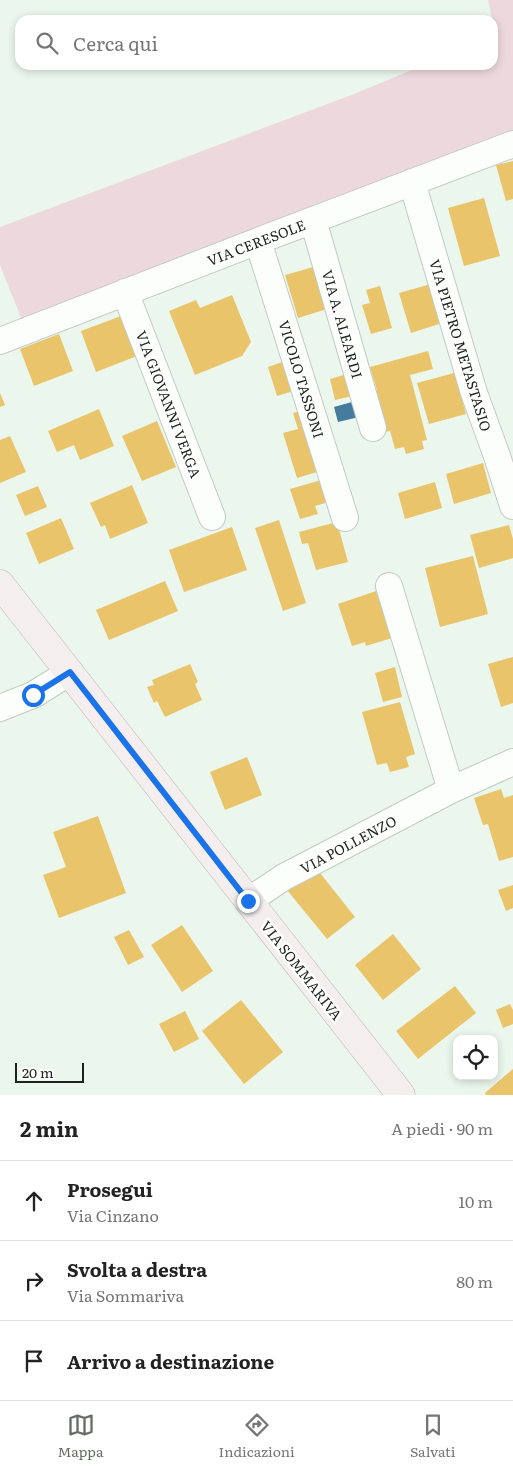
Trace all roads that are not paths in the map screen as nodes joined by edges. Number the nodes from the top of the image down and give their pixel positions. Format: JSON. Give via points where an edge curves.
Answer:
{"nodes":[{"id":1,"x":513,"y":144,"type":"edge"},
{"id":2,"x":412,"y":182,"type":"junction"},
{"id":3,"x":312,"y":220,"type":"junction"},
{"id":4,"x":258,"y":241,"type":"junction"},
{"id":5,"x":126,"y":292,"type":"junction"},
{"id":6,"x":0,"y":341,"type":"edge"},
{"id":7,"x":373,"y":428,"type":"dead end"},
{"id":8,"x":513,"y":506,"type":"edge"},
{"id":9,"x":212,"y":517,"type":"dead end"},
{"id":10,"x":345,"y":518,"type":"dead end"},
{"id":11,"x":0,"y":584,"type":"edge"},
{"id":12,"x":388,"y":586,"type":"dead end"},
{"id":13,"x":70,"y":672,"type":"junction"},
{"id":14,"x":0,"y":708,"type":"edge"},
{"id":15,"x":513,"y":762,"type":"edge"},
{"id":16,"x":451,"y":790,"type":"junction"},
{"id":17,"x":248,"y":901,"type":"junction"},
{"id":18,"x":401,"y":1095,"type":"edge"}],
"edges":[{"from":1,"to":2,"type":"street","name":"VIA CERESOLE"},
{"from":2,"to":3,"type":"street","name":"VIA CERESOLE"},
{"from":2,"to":8,"type":"street","name":"VIA PIETRO METASTASIO","via":[[474,393]]},
{"from":3,"to":4,"type":"street","name":"VIA CERESOLE"},
{"from":3,"to":7,"type":"street","name":"VIA A. ALEARDI"},
{"from":4,"to":5,"type":"street","name":"VIA CERESOLE"},
{"from":4,"to":10,"type":"street","name":"VICOLO TASSONI"},
{"from":5,"to":6,"type":"street","name":"VIA CERESOLE"},
{"from":5,"to":9,"type":"street","name":"VIA GIOVANNI VERGA"},
{"from":11,"to":13,"type":"main road","name":"VIA SOMMARIVA"},
{"from":12,"to":16,"type":"street"},
{"from":13,"to":14,"type":"street","via":[[33,695]]},
{"from":13,"to":17,"type":"main road","name":"VIA SOMMARIVA"},
{"from":15,"to":16,"type":"street","name":"VIA POLLENZO"},
{"from":16,"to":17,"type":"street","name":"VIA POLLENZO","via":[[284,877]]},
{"from":17,"to":18,"type":"main road","name":"VIA SOMMARIVA"}]}
